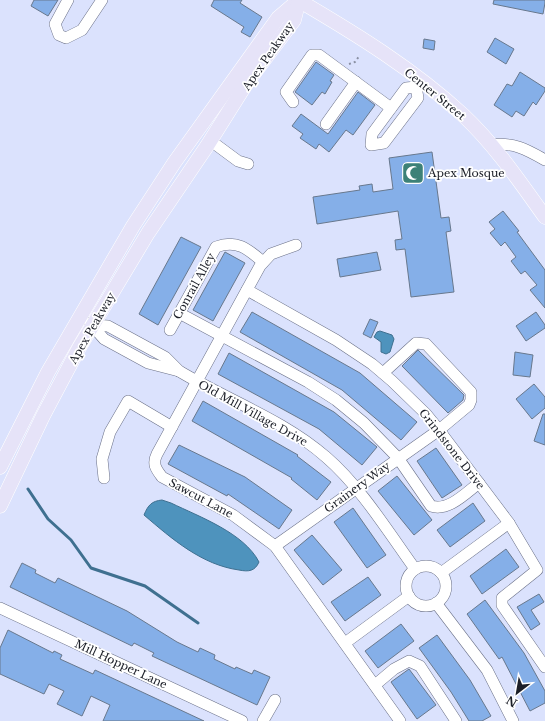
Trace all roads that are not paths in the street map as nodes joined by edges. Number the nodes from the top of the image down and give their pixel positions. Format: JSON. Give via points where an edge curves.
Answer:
{"nodes":[{"id":1,"x":68,"y":0,"type":"edge"},
{"id":2,"x":102,"y":0,"type":"edge"},
{"id":3,"x":299,"y":0,"type":"edge"},
{"id":4,"x":353,"y":80,"type":"junction"},
{"id":5,"x":419,"y":84,"type":"junction"},
{"id":6,"x":293,"y":102,"type":"dead end"},
{"id":7,"x":391,"y":108,"type":"junction"},
{"id":8,"x":326,"y":124,"type":"dead end"},
{"id":9,"x":211,"y":141,"type":"junction"},
{"id":10,"x":491,"y":145,"type":"junction"},
{"id":11,"x":545,"y":160,"type":"edge"},
{"id":12,"x":248,"y":164,"type":"dead end"},
{"id":13,"x":545,"y":217,"type":"edge"},
{"id":14,"x":296,"y":245,"type":"dead end"},
{"id":15,"x":263,"y":262,"type":"junction"},
{"id":16,"x":247,"y":290,"type":"junction"},
{"id":17,"x":179,"y":313,"type":"junction"},
{"id":18,"x":79,"y":317,"type":"junction"},
{"id":19,"x":94,"y":326,"type":"junction"},
{"id":20,"x":170,"y":330,"type":"dead end"},
{"id":21,"x":221,"y":337,"type":"junction"},
{"id":22,"x":383,"y":373,"type":"junction"},
{"id":23,"x":197,"y":382,"type":"junction"},
{"id":24,"x":172,"y":427,"type":"junction"},
{"id":25,"x":439,"y":430,"type":"junction"},
{"id":26,"x":398,"y":458,"type":"junction"},
{"id":27,"x":0,"y":467,"type":"edge"},
{"id":28,"x":104,"y":478,"type":"dead end"},
{"id":29,"x":479,"y":484,"type":"junction"},
{"id":30,"x":355,"y":489,"type":"junction"},
{"id":31,"x":0,"y":506,"type":"edge"},
{"id":32,"x":509,"y":523,"type":"junction"},
{"id":33,"x":275,"y":546,"type":"junction"},
{"id":34,"x":415,"y":569,"type":"junction"},
{"id":35,"x":442,"y":573,"type":"junction"},
{"id":36,"x":409,"y":596,"type":"junction"},
{"id":37,"x":436,"y":603,"type":"junction"},
{"id":38,"x":0,"y":608,"type":"edge"},
{"id":39,"x":345,"y":642,"type":"junction"},
{"id":40,"x":545,"y":667,"type":"edge"},
{"id":41,"x":374,"y":685,"type":"junction"},
{"id":42,"x":275,"y":700,"type":"dead end"},
{"id":43,"x":242,"y":721,"type":"edge"},
{"id":44,"x":263,"y":721,"type":"edge"},
{"id":45,"x":400,"y":721,"type":"edge"},
{"id":46,"x":456,"y":721,"type":"edge"},
{"id":47,"x":513,"y":721,"type":"edge"}],
"edges":[{"from":1,"to":2,"type":"street","via":[[55,24],[59,35],[66,38],[82,30]]},
{"from":3,"to":5,"type":"main road","name":"Center Street","via":[[368,42]]},
{"from":3,"to":9,"type":"main road","name":"Apex Peakway","via":[[294,20],[246,84]]},
{"from":3,"to":18,"type":"main road","name":"Apex Peakway","via":[[278,18],[178,157]]},
{"from":4,"to":6,"type":"street","via":[[327,59],[312,55],[286,92]]},
{"from":4,"to":7,"type":"street"},
{"from":4,"to":8,"type":"street"},
{"from":5,"to":7,"type":"street","via":[[406,88]]},
{"from":5,"to":7,"type":"street","via":[[418,98],[384,143],[369,149],[372,134]]},
{"from":5,"to":10,"type":"main road","name":"Center Street","via":[[464,116]]},
{"from":9,"to":12,"type":"street","via":[[238,161]]},
{"from":9,"to":19,"type":"main road","name":"Apex Peakway","via":[[148,233]]},
{"from":10,"to":11,"type":"street","via":[[504,143],[517,146]]},
{"from":10,"to":13,"type":"main road","name":"Center Street"},
{"from":14,"to":15,"type":"street","name":"Sawcut Lane","via":[[271,254]]},
{"from":15,"to":16,"type":"street","name":"Sawcut Lane"},
{"from":15,"to":17,"type":"street","name":"Conrail Alley","via":[[248,250],[234,244],[225,243],[216,247]]},
{"from":16,"to":21,"type":"street","name":"Sawcut Lane"},
{"from":16,"to":22,"type":"street","name":"Grindstone Drive","via":[[336,340]]},
{"from":17,"to":20,"type":"street","name":"Conrail Alley"},
{"from":17,"to":21,"type":"street"},
{"from":18,"to":19,"type":"street","name":"Old Mill Village Drive"},
{"from":18,"to":27,"type":"main road","name":"Apex Peakway","via":[[40,385]]},
{"from":19,"to":23,"type":"street","name":"Old Mill Village Drive","via":[[108,326],[165,358]]},
{"from":19,"to":31,"type":"main road","name":"Apex Peakway","via":[[79,348],[43,416]]},
{"from":21,"to":23,"type":"street","name":"Sawcut Lane"},
{"from":21,"to":26,"type":"street","via":[[308,382],[336,400],[364,423]]},
{"from":22,"to":25,"type":"street","name":"Grindstone Drive"},
{"from":22,"to":25,"type":"street","name":"Grainery Way","via":[[416,343],[426,344],[471,392],[469,405]]},
{"from":23,"to":24,"type":"street","name":"Sawcut Lane"},
{"from":23,"to":30,"type":"street","name":"Old Mill Village Drive","via":[[258,413],[308,443],[336,466]]},
{"from":24,"to":28,"type":"street","via":[[128,401],[110,432],[102,459]]},
{"from":24,"to":33,"type":"street","name":"Sawcut Lane","via":[[154,459],[155,468],[162,477],[233,515]]},
{"from":25,"to":26,"type":"street","name":"Grainery Way"},
{"from":25,"to":29,"type":"street","name":"Grindstone Drive"},
{"from":26,"to":29,"type":"street","via":[[431,506],[438,509],[447,506]]},
{"from":26,"to":30,"type":"street","name":"Grainery Way"},
{"from":29,"to":32,"type":"street","name":"Grindstone Drive"},
{"from":30,"to":33,"type":"street","name":"Grainery Way"},
{"from":30,"to":34,"type":"street","name":"Old Mill Village Drive"},
{"from":32,"to":35,"type":"street"},
{"from":32,"to":40,"type":"street","name":"Grindstone Drive","via":[[537,570],[502,598],[502,605]]},
{"from":33,"to":39,"type":"street","name":"Sawcut Lane"},
{"from":34,"to":35,"type":"street","via":[[432,567]]},
{"from":34,"to":36,"type":"street","via":[[406,584]]},
{"from":35,"to":37,"type":"street","via":[[446,589]]},
{"from":36,"to":37,"type":"street","via":[[418,604]]},
{"from":36,"to":39,"type":"street"},
{"from":37,"to":47,"type":"street","via":[[487,670]]},
{"from":38,"to":43,"type":"street","name":"Mill Hopper Lane"},
{"from":39,"to":41,"type":"street","name":"Sawcut Lane"},
{"from":41,"to":45,"type":"street","name":"Sawcut Lane"},
{"from":41,"to":46,"type":"street","via":[[409,661],[420,666]]},
{"from":42,"to":44,"type":"street"}]}
